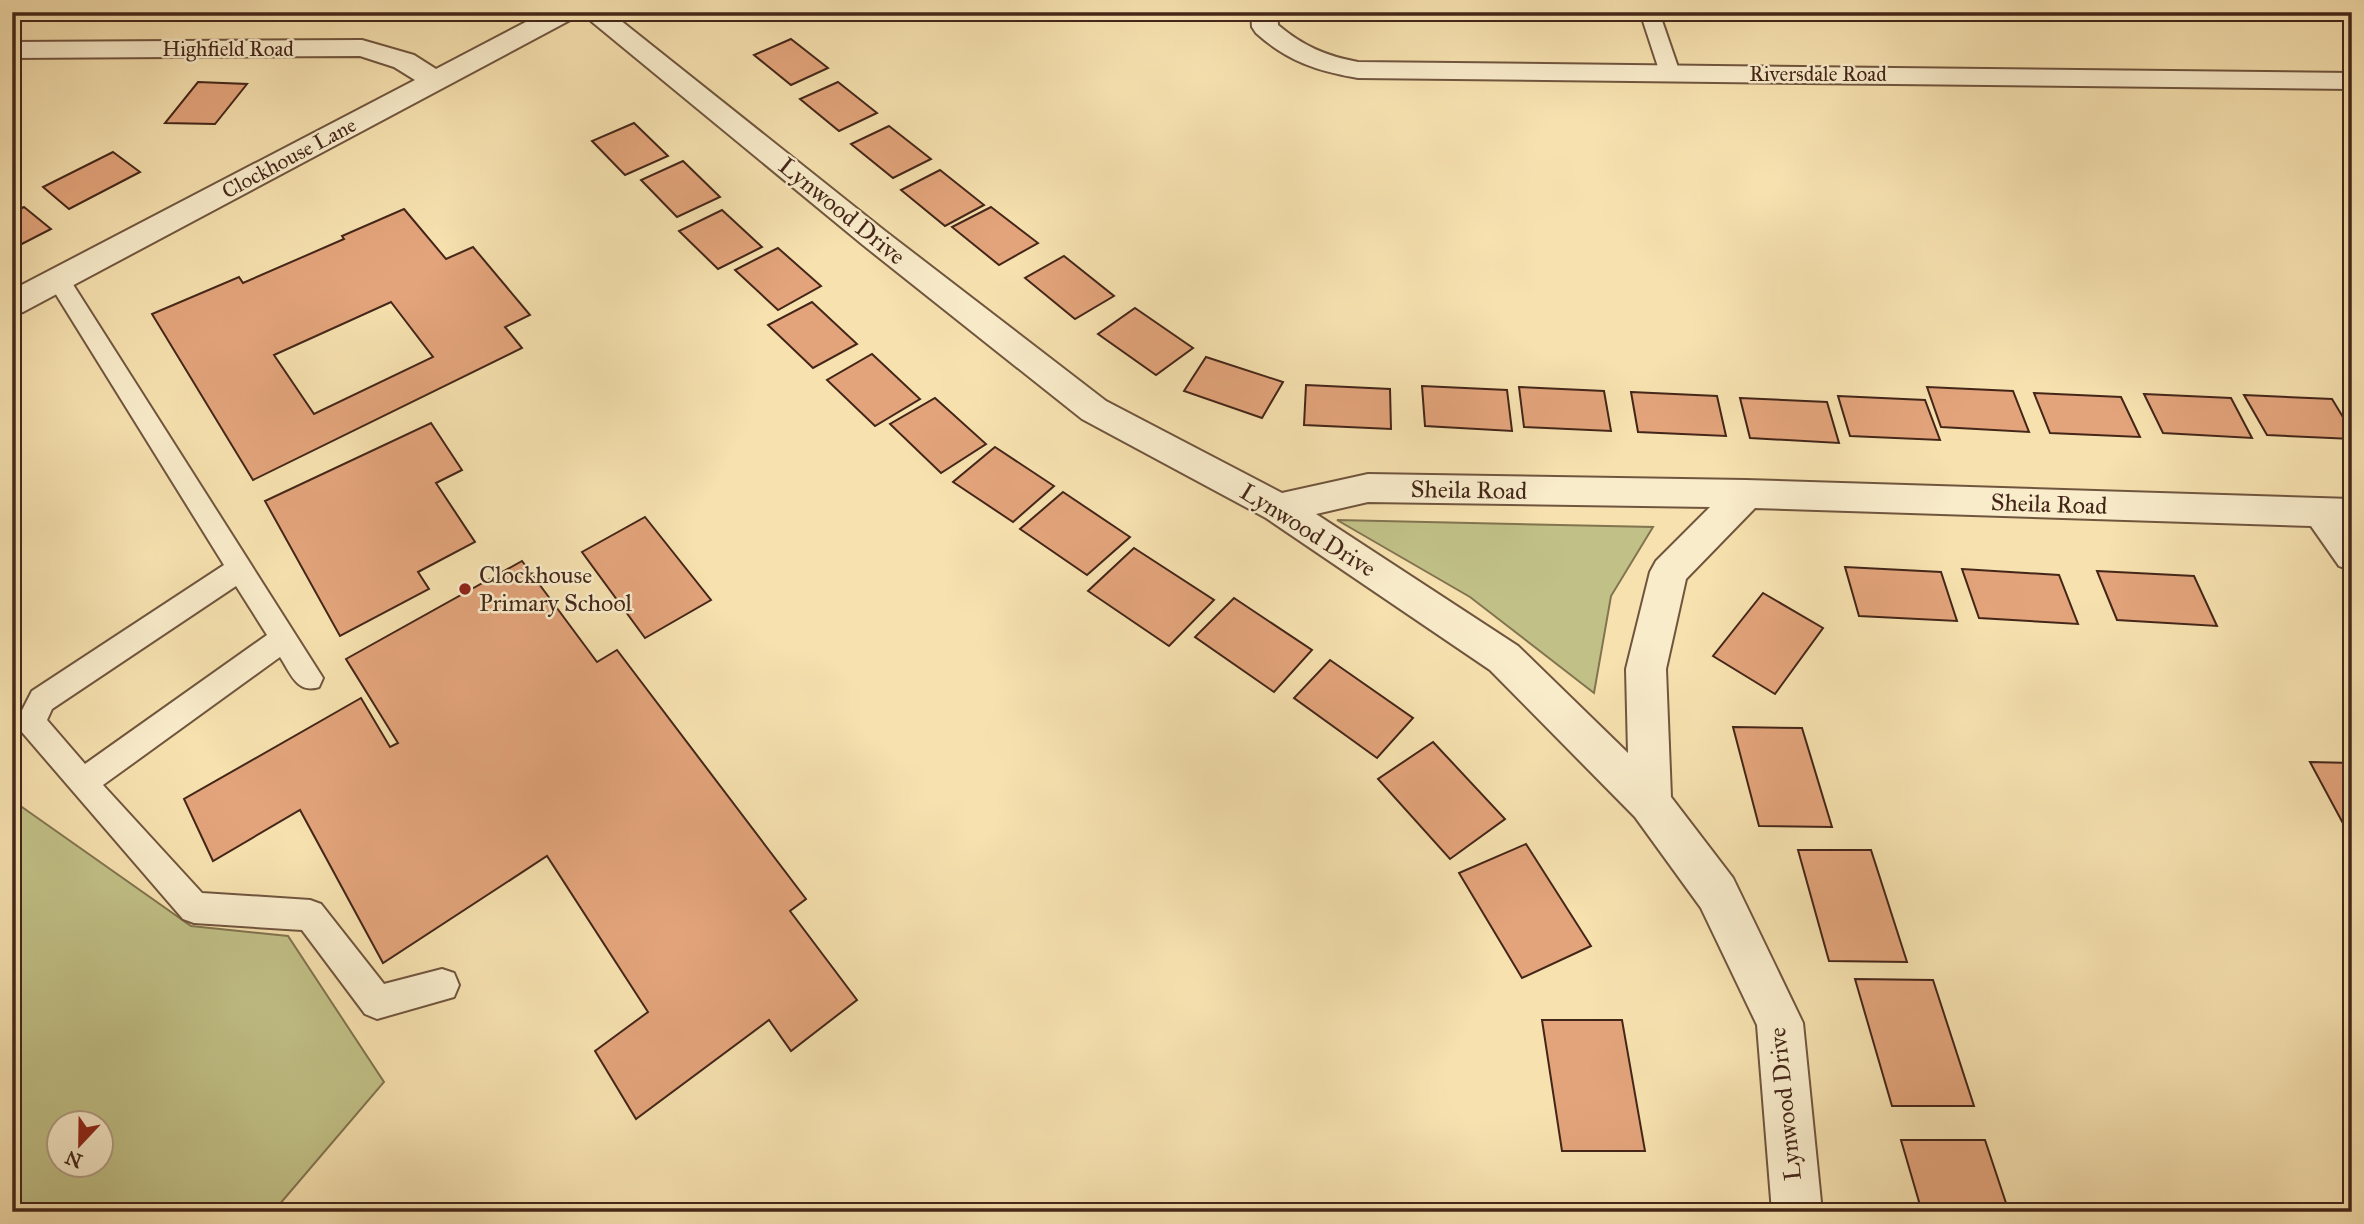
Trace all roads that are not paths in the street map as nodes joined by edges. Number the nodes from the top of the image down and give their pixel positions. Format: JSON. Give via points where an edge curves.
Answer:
{"nodes":[{"id":1,"x":565,"y":12,"type":"edge"},
{"id":2,"x":593,"y":12,"type":"edge"},
{"id":3,"x":1264,"y":12,"type":"edge"},
{"id":4,"x":1649,"y":12,"type":"edge"},
{"id":5,"x":12,"y":50,"type":"edge"},
{"id":6,"x":1670,"y":72,"type":"junction"},
{"id":7,"x":436,"y":81,"type":"junction"},
{"id":8,"x":2352,"y":81,"type":"edge"},
{"id":9,"x":59,"y":280,"type":"junction"},
{"id":10,"x":12,"y":304,"type":"edge"},
{"id":11,"x":1745,"y":494,"type":"junction"},
{"id":12,"x":1279,"y":508,"type":"junction"},
{"id":13,"x":2337,"y":513,"type":"edge"},
{"id":14,"x":2352,"y":556,"type":"edge"},
{"id":15,"x":240,"y":569,"type":"junction"},
{"id":16,"x":284,"y":639,"type":"junction"},
{"id":17,"x":309,"y":678,"type":"dead end"},
{"id":18,"x":82,"y":783,"type":"junction"},
{"id":19,"x":1650,"y":803,"type":"junction"},
{"id":20,"x":442,"y":985,"type":"dead end"},
{"id":21,"x":1797,"y":1212,"type":"edge"}],
"edges":[{"from":1,"to":7,"type":"street","name":"Clockhouse Lane"},
{"from":2,"to":12,"type":"street","name":"Lynwood Drive","via":[[1094,410]]},
{"from":3,"to":6,"type":"street","name":"Riversdale Road","via":[[1265,27],[1288,49],[1325,65],[1359,70]]},
{"from":4,"to":6,"type":"lane"},
{"from":5,"to":7,"type":"street","name":"Highfield Road","via":[[362,48],[404,61]]},
{"from":6,"to":8,"type":"street","name":"Riversdale Road"},
{"from":7,"to":9,"type":"street","name":"Clockhouse Lane"},
{"from":9,"to":10,"type":"street","name":"Clockhouse Lane"},
{"from":9,"to":15,"type":"lane"},
{"from":11,"to":12,"type":"street","name":"Sheila Road","via":[[1368,488]]},
{"from":11,"to":13,"type":"street","name":"Sheila Road"},
{"from":11,"to":19,"type":"street","via":[[1669,572],[1646,669]]},
{"from":12,"to":19,"type":"street","name":"Lynwood Drive","via":[[1504,658]]},
{"from":13,"to":14,"type":"street"},
{"from":15,"to":16,"type":"lane"},
{"from":15,"to":18,"type":"lane","via":[[42,699],[31,722]]},
{"from":16,"to":17,"type":"lane"},
{"from":16,"to":18,"type":"lane"},
{"from":18,"to":20,"type":"lane","via":[[194,908],[310,915],[377,1002]]},
{"from":19,"to":21,"type":"street","name":"Lynwood Drive","via":[[1717,893],[1780,1023]]}]}
